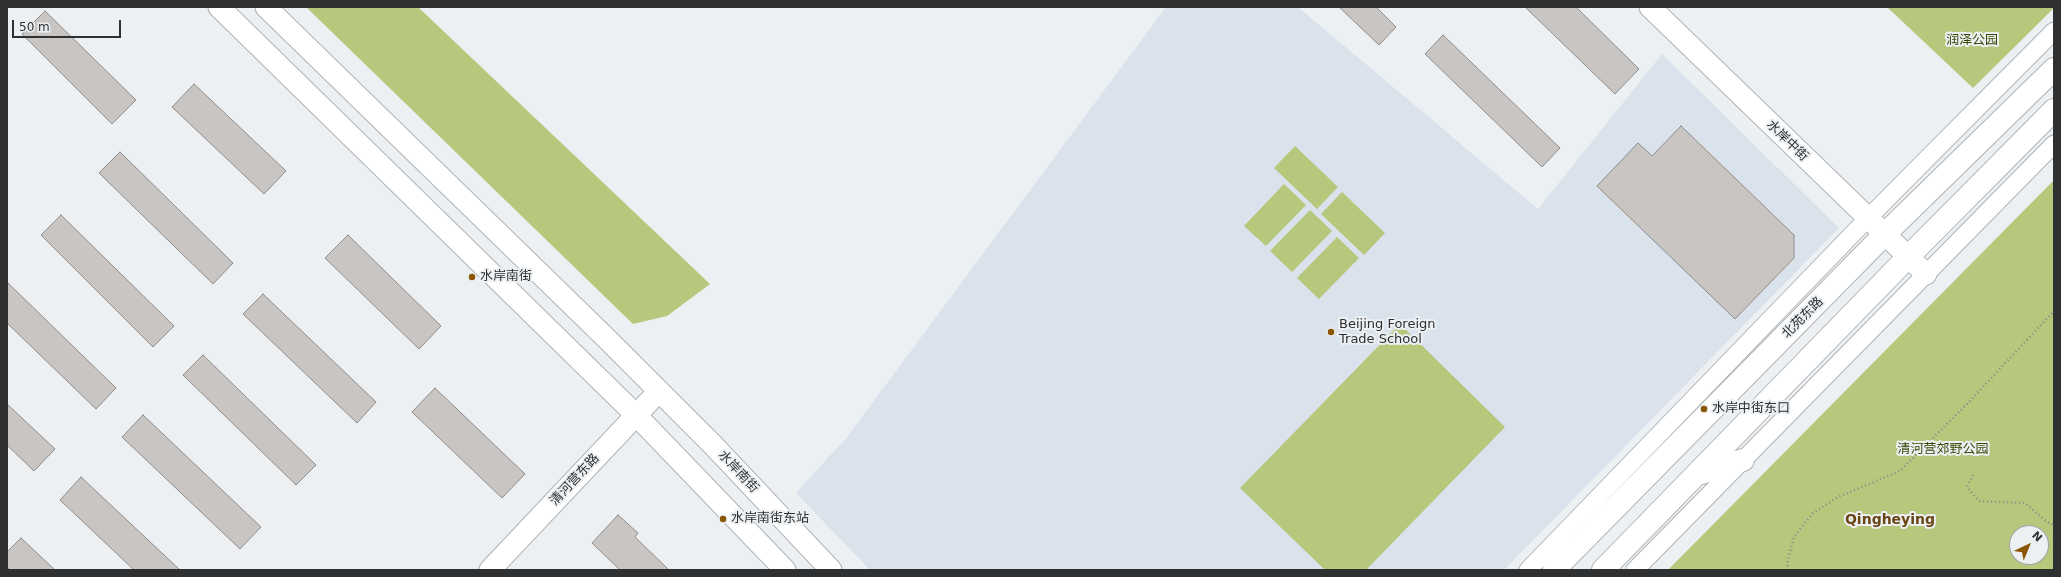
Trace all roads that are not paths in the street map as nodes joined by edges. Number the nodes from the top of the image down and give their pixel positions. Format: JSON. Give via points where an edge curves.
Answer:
{"nodes":[{"id":1,"x":219,"y":7,"type":"edge"},
{"id":2,"x":266,"y":7,"type":"edge"},
{"id":3,"x":1650,"y":7,"type":"edge"},
{"id":4,"x":2054,"y":31,"type":"edge"},
{"id":5,"x":2054,"y":69,"type":"edge"},
{"id":6,"x":2054,"y":110,"type":"edge"},
{"id":7,"x":2054,"y":144,"type":"edge"},
{"id":8,"x":1867,"y":219,"type":"junction"},
{"id":9,"x":1884,"y":235,"type":"junction"},
{"id":10,"x":1908,"y":257,"type":"junction"},
{"id":11,"x":1926,"y":274,"type":"junction"},
{"id":12,"x":659,"y":391,"type":"junction"},
{"id":13,"x":636,"y":415,"type":"junction"},
{"id":14,"x":1743,"y":460,"type":"junction"},
{"id":15,"x":1695,"y":475,"type":"junction"},
{"id":16,"x":490,"y":570,"type":"edge"},
{"id":17,"x":785,"y":570,"type":"edge"},
{"id":18,"x":831,"y":570,"type":"edge"},
{"id":19,"x":1528,"y":570,"type":"edge"},
{"id":20,"x":1554,"y":570,"type":"edge"},
{"id":21,"x":1602,"y":570,"type":"edge"},
{"id":22,"x":1635,"y":570,"type":"edge"}],
"edges":[{"from":1,"to":13,"type":"street"},
{"from":2,"to":12,"type":"street","name":"水岸南街"},
{"from":3,"to":8,"type":"street","name":"水岸中街"},
{"from":4,"to":8,"type":"street"},
{"from":5,"to":9,"type":"main road","name":"北苑东路"},
{"from":6,"to":10,"type":"main road"},
{"from":7,"to":11,"type":"street"},
{"from":8,"to":9,"type":"street","name":"水岸中街"},
{"from":8,"to":19,"type":"street"},
{"from":9,"to":10,"type":"street","name":"水岸中街"},
{"from":9,"to":20,"type":"main road","name":"北苑东路"},
{"from":10,"to":11,"type":"street","name":"水岸中街"},
{"from":10,"to":15,"type":"main road"},
{"from":11,"to":14,"type":"street"},
{"from":12,"to":13,"type":"street","name":"清河营东路"},
{"from":12,"to":18,"type":"street","name":"水岸南街"},
{"from":13,"to":16,"type":"street","name":"清河营东路"},
{"from":13,"to":17,"type":"street"},
{"from":14,"to":15,"type":"main road"},
{"from":14,"to":22,"type":"street"},
{"from":15,"to":21,"type":"main road"}]}
